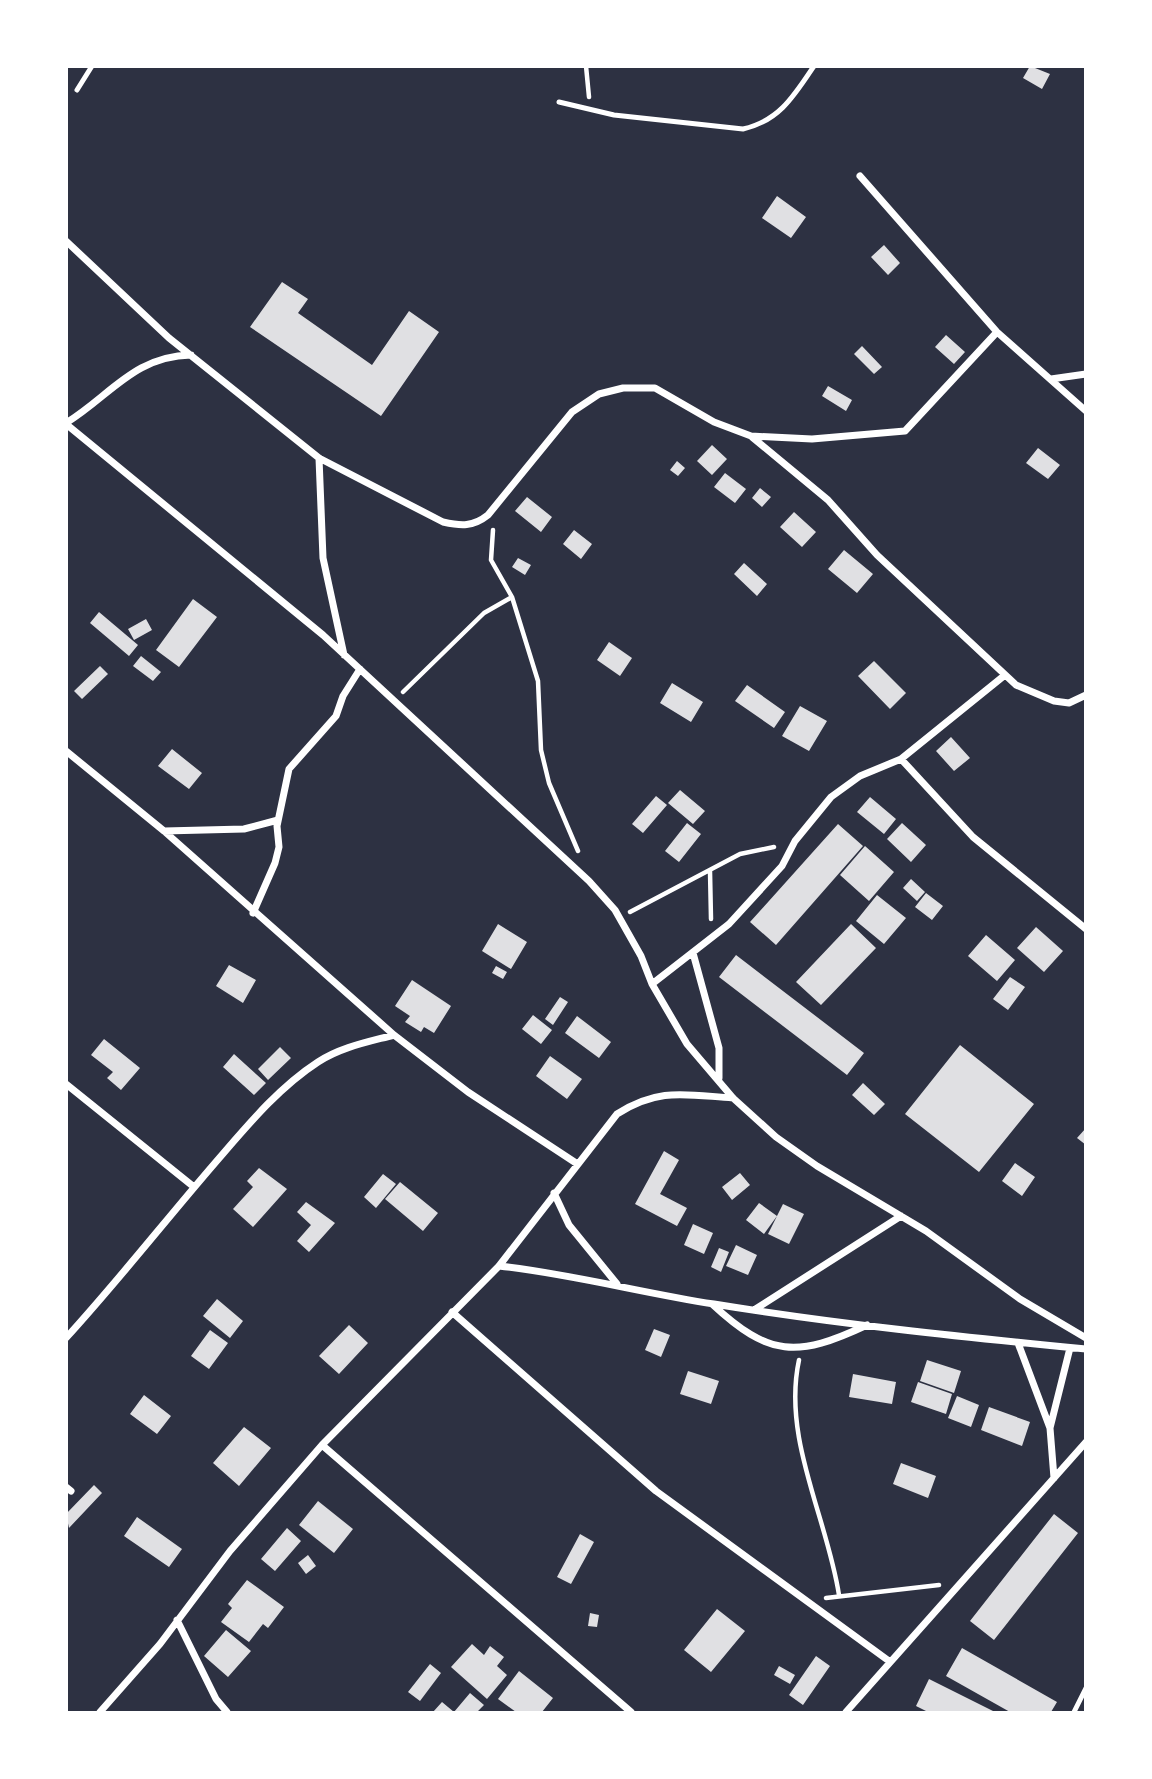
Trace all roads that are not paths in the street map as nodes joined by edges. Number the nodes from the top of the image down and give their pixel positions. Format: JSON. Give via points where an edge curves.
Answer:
{"nodes":[{"id":1,"x":92,"y":66,"type":"edge"},
{"id":2,"x":814,"y":66,"type":"edge"},
{"id":3,"x":77,"y":90,"type":"dead end"},
{"id":4,"x":559,"y":102,"type":"dead end"},
{"id":5,"x":860,"y":176,"type":"dead end"},
{"id":6,"x":66,"y":241,"type":"edge"},
{"id":7,"x":997,"y":332,"type":"junction"},
{"id":8,"x":192,"y":355,"type":"junction"},
{"id":9,"x":1086,"y":374,"type":"edge"},
{"id":10,"x":1051,"y":379,"type":"junction"},
{"id":11,"x":1086,"y":411,"type":"edge"},
{"id":12,"x":66,"y":424,"type":"edge"},
{"id":13,"x":751,"y":436,"type":"junction"},
{"id":14,"x":318,"y":458,"type":"junction"},
{"id":15,"x":344,"y":655,"type":"junction"},
{"id":16,"x":360,"y":669,"type":"junction"},
{"id":17,"x":1005,"y":675,"type":"junction"},
{"id":18,"x":1086,"y":695,"type":"edge"},
{"id":19,"x":66,"y":751,"type":"edge"},
{"id":20,"x":901,"y":759,"type":"junction"},
{"id":21,"x":278,"y":820,"type":"junction"},
{"id":22,"x":164,"y":831,"type":"junction"},
{"id":23,"x":253,"y":913,"type":"junction"},
{"id":24,"x":1086,"y":929,"type":"edge"},
{"id":25,"x":693,"y":953,"type":"junction"},
{"id":26,"x":652,"y":984,"type":"junction"},
{"id":27,"x":394,"y":1035,"type":"junction"},
{"id":28,"x":719,"y":1078,"type":"junction"},
{"id":29,"x":66,"y":1084,"type":"edge"},
{"id":30,"x":733,"y":1098,"type":"junction"},
{"id":31,"x":576,"y":1163,"type":"junction"},
{"id":32,"x":194,"y":1187,"type":"junction"},
{"id":33,"x":554,"y":1193,"type":"junction"},
{"id":34,"x":901,"y":1216,"type":"junction"},
{"id":35,"x":499,"y":1266,"type":"junction"},
{"id":36,"x":618,"y":1285,"type":"junction"},
{"id":37,"x":711,"y":1304,"type":"junction"},
{"id":38,"x":754,"y":1310,"type":"junction"},
{"id":39,"x":452,"y":1312,"type":"junction"},
{"id":40,"x":868,"y":1325,"type":"junction"},
{"id":41,"x":66,"y":1338,"type":"edge"},
{"id":42,"x":1086,"y":1338,"type":"edge"},
{"id":43,"x":1018,"y":1343,"type":"junction"},
{"id":44,"x":1070,"y":1348,"type":"junction"},
{"id":45,"x":1086,"y":1349,"type":"edge"},
{"id":46,"x":1050,"y":1428,"type":"junction"},
{"id":47,"x":1086,"y":1442,"type":"edge"},
{"id":48,"x":323,"y":1445,"type":"junction"},
{"id":49,"x":1054,"y":1478,"type":"junction"},
{"id":50,"x":177,"y":1620,"type":"junction"},
{"id":51,"x":889,"y":1661,"type":"junction"},
{"id":52,"x":1086,"y":1689,"type":"edge"},
{"id":53,"x":100,"y":1713,"type":"edge"},
{"id":54,"x":228,"y":1713,"type":"edge"},
{"id":55,"x":631,"y":1713,"type":"edge"},
{"id":56,"x":846,"y":1713,"type":"edge"},
{"id":57,"x":1074,"y":1713,"type":"edge"}],
"edges":[{"from":1,"to":3,"type":"lane"},
{"from":2,"to":4,"type":"lane","via":[[780,112],[762,125],[743,129]]},
{"from":5,"to":7,"type":"street"},
{"from":6,"to":8,"type":"street"},
{"from":7,"to":10,"type":"street"},
{"from":7,"to":13,"type":"street","via":[[905,431],[812,439]]},
{"from":8,"to":12,"type":"street","via":[[170,356],[129,374]]},
{"from":8,"to":14,"type":"street"},
{"from":9,"to":10,"type":"street"},
{"from":10,"to":11,"type":"street"},
{"from":12,"to":15,"type":"street","via":[[221,548]]},
{"from":13,"to":14,"type":"street","via":[[714,422],[654,388],[599,394],[572,412],[497,505],[469,525],[443,522]]},
{"from":13,"to":17,"type":"street","via":[[828,500],[877,555]]},
{"from":14,"to":15,"type":"street","via":[[323,558]]},
{"from":15,"to":16,"type":"street"},
{"from":16,"to":21,"type":"street","via":[[342,696],[336,716],[289,769]]},
{"from":16,"to":26,"type":"street","via":[[580,874],[620,919]]},
{"from":17,"to":18,"type":"street","via":[[1016,685],[1054,701],[1069,703]]},
{"from":17,"to":20,"type":"street"},
{"from":19,"to":22,"type":"street"},
{"from":20,"to":24,"type":"street","via":[[973,837]]},
{"from":20,"to":25,"type":"street","via":[[860,776],[831,797],[795,841],[782,866],[729,924]]},
{"from":21,"to":22,"type":"street","via":[[244,829]]},
{"from":21,"to":23,"type":"street","via":[[275,863]]},
{"from":22,"to":23,"type":"street"},
{"from":23,"to":27,"type":"street"},
{"from":25,"to":26,"type":"street"},
{"from":25,"to":28,"type":"street","via":[[717,1038]]},
{"from":26,"to":28,"type":"street","via":[[687,1044]]},
{"from":27,"to":31,"type":"street","via":[[468,1092]]},
{"from":27,"to":32,"type":"street","via":[[348,1046],[291,1082]]},
{"from":28,"to":30,"type":"street"},
{"from":29,"to":32,"type":"street"},
{"from":30,"to":31,"type":"street","via":[[660,1094],[638,1101],[617,1114]]},
{"from":30,"to":34,"type":"street","via":[[776,1137]]},
{"from":31,"to":33,"type":"street"},
{"from":32,"to":41,"type":"street"},
{"from":33,"to":35,"type":"street"},
{"from":33,"to":36,"type":"street","via":[[569,1225]]},
{"from":34,"to":38,"type":"street"},
{"from":34,"to":42,"type":"street","via":[[1020,1299]]},
{"from":35,"to":36,"type":"street"},
{"from":35,"to":39,"type":"street"},
{"from":36,"to":37,"type":"street"},
{"from":37,"to":38,"type":"street"},
{"from":37,"to":40,"type":"street","via":[[753,1338],[801,1349],[832,1342]]},
{"from":38,"to":40,"type":"street"},
{"from":39,"to":48,"type":"street"},
{"from":39,"to":51,"type":"street","via":[[656,1491]]},
{"from":40,"to":43,"type":"street"},
{"from":43,"to":44,"type":"street"},
{"from":43,"to":46,"type":"street"},
{"from":44,"to":45,"type":"street"},
{"from":44,"to":46,"type":"street"},
{"from":46,"to":49,"type":"street"},
{"from":47,"to":49,"type":"street"},
{"from":48,"to":50,"type":"street","via":[[230,1551]]},
{"from":48,"to":55,"type":"street"},
{"from":49,"to":51,"type":"street"},
{"from":50,"to":53,"type":"street"},
{"from":50,"to":54,"type":"street","via":[[216,1699]]},
{"from":51,"to":56,"type":"street"},
{"from":52,"to":57,"type":"lane"}]}
